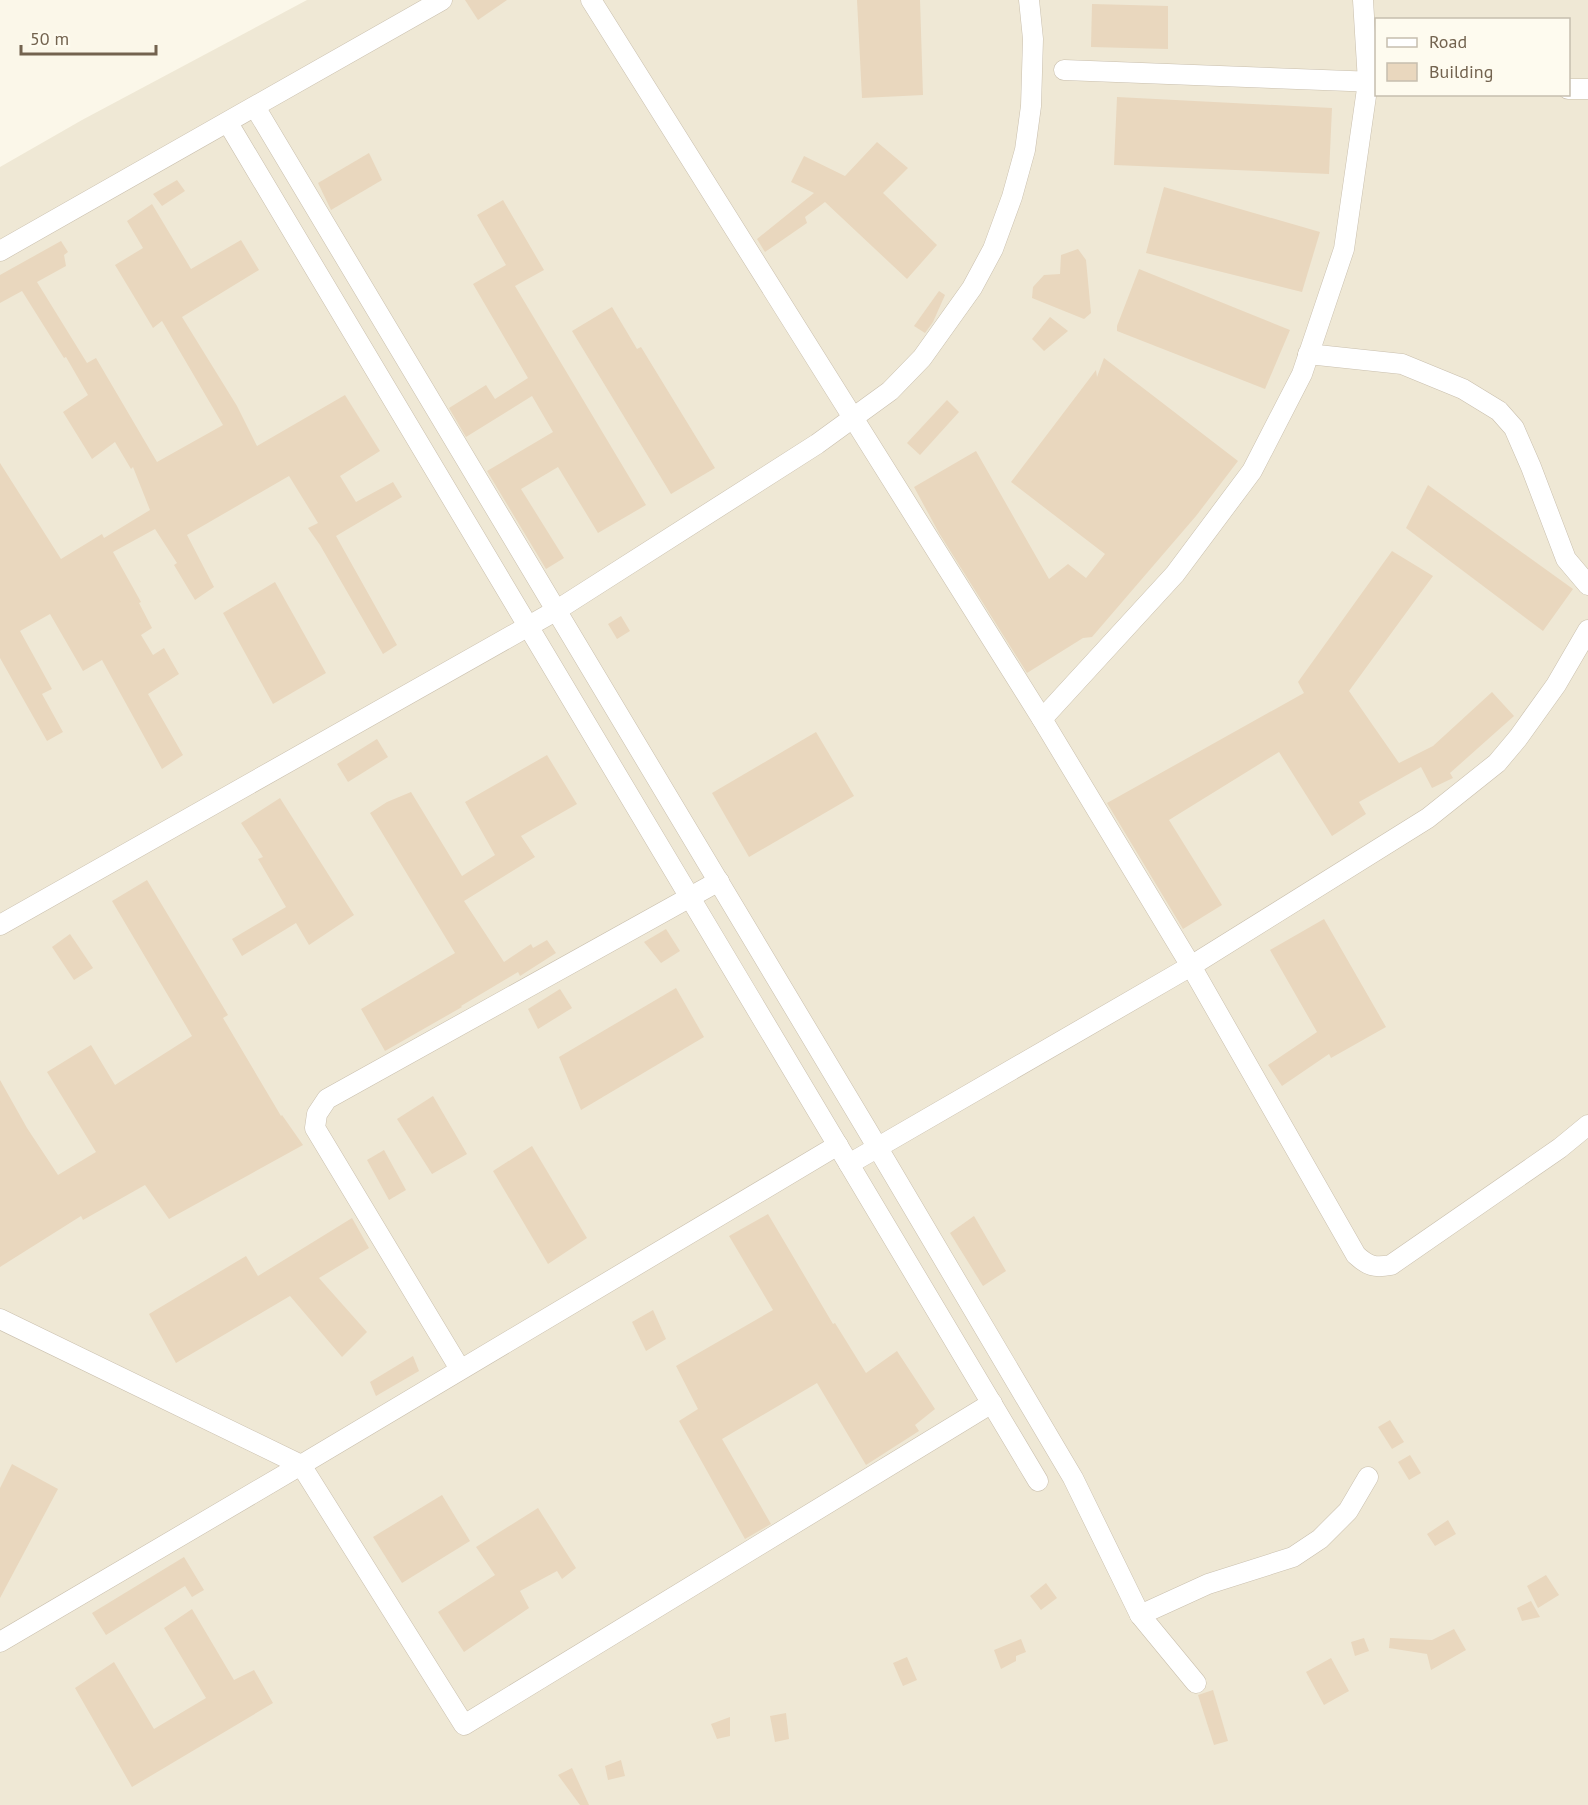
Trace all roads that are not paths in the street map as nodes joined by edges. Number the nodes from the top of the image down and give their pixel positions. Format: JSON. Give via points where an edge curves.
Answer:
{"nodes":[{"id":1,"x":442,"y":0,"type":"edge"},
{"id":2,"x":591,"y":0,"type":"edge"},
{"id":3,"x":1029,"y":0,"type":"edge"},
{"id":4,"x":1363,"y":0,"type":"edge"},
{"id":5,"x":1064,"y":70,"type":"dead end"},
{"id":6,"x":1372,"y":82,"type":"edge"},
{"id":7,"x":1570,"y":88,"type":"edge"},
{"id":8,"x":1588,"y":89,"type":"edge"},
{"id":9,"x":255,"y":107,"type":"junction"},
{"id":10,"x":228,"y":123,"type":"junction"},
{"id":11,"x":0,"y":251,"type":"edge"},
{"id":12,"x":1308,"y":354,"type":"junction"},
{"id":13,"x":854,"y":419,"type":"junction"},
{"id":14,"x":1588,"y":585,"type":"edge"},
{"id":15,"x":557,"y":610,"type":"junction"},
{"id":16,"x":528,"y":626,"type":"junction"},
{"id":17,"x":1588,"y":630,"type":"edge"},
{"id":18,"x":1042,"y":719,"type":"junction"},
{"id":19,"x":719,"y":881,"type":"junction"},
{"id":20,"x":690,"y":897,"type":"junction"},
{"id":21,"x":0,"y":925,"type":"edge"},
{"id":22,"x":1191,"y":966,"type":"junction"},
{"id":23,"x":1588,"y":1125,"type":"edge"},
{"id":24,"x":837,"y":1145,"type":"junction"},
{"id":25,"x":878,"y":1148,"type":"junction"},
{"id":26,"x":849,"y":1164,"type":"junction"},
{"id":27,"x":0,"y":1319,"type":"edge"},
{"id":28,"x":460,"y":1369,"type":"junction"},
{"id":29,"x":992,"y":1403,"type":"junction"},
{"id":30,"x":301,"y":1465,"type":"junction"},
{"id":31,"x":1368,"y":1477,"type":"dead end"},
{"id":32,"x":1038,"y":1481,"type":"dead end"},
{"id":33,"x":1140,"y":1615,"type":"junction"},
{"id":34,"x":0,"y":1642,"type":"edge"},
{"id":35,"x":1196,"y":1683,"type":"dead end"}],
"edges":[{"from":1,"to":9,"type":"street"},
{"from":2,"to":13,"type":"street"},
{"from":3,"to":13,"type":"street","via":[[1033,39],[1025,150],[993,249],[972,288],[922,358],[890,391]]},
{"from":4,"to":6,"type":"street"},
{"from":5,"to":6,"type":"street"},
{"from":6,"to":12,"type":"street","via":[[1344,249]]},
{"from":7,"to":8,"type":"street"},
{"from":9,"to":10,"type":"street"},
{"from":9,"to":15,"type":"street"},
{"from":10,"to":11,"type":"street"},
{"from":10,"to":16,"type":"street"},
{"from":12,"to":14,"type":"street","via":[[1402,364],[1463,388],[1499,411],[1514,428],[1566,559]]},
{"from":12,"to":18,"type":"street","via":[[1302,374],[1252,471],[1175,574]]},
{"from":13,"to":15,"type":"street"},
{"from":13,"to":18,"type":"street"},
{"from":15,"to":16,"type":"street"},
{"from":15,"to":19,"type":"street"},
{"from":16,"to":20,"type":"street"},
{"from":16,"to":21,"type":"street"},
{"from":17,"to":22,"type":"street","via":[[1556,685],[1497,763],[1428,818]]},
{"from":18,"to":22,"type":"street"},
{"from":19,"to":20,"type":"street"},
{"from":19,"to":25,"type":"street"},
{"from":20,"to":24,"type":"street"},
{"from":20,"to":28,"type":"street","via":[[327,1099],[317,1114],[315,1128]]},
{"from":22,"to":23,"type":"street","via":[[1356,1255],[1366,1264],[1376,1268],[1390,1266]]},
{"from":22,"to":25,"type":"street"},
{"from":24,"to":26,"type":"street"},
{"from":24,"to":28,"type":"street"},
{"from":25,"to":26,"type":"street"},
{"from":25,"to":33,"type":"street","via":[[1073,1479]]},
{"from":26,"to":29,"type":"street"},
{"from":27,"to":30,"type":"street"},
{"from":28,"to":30,"type":"street"},
{"from":29,"to":30,"type":"street","via":[[464,1725]]},
{"from":29,"to":32,"type":"street"},
{"from":30,"to":34,"type":"street"},
{"from":31,"to":33,"type":"street","via":[[1348,1511],[1320,1539],[1293,1557],[1208,1584]]},
{"from":33,"to":35,"type":"street"}]}
